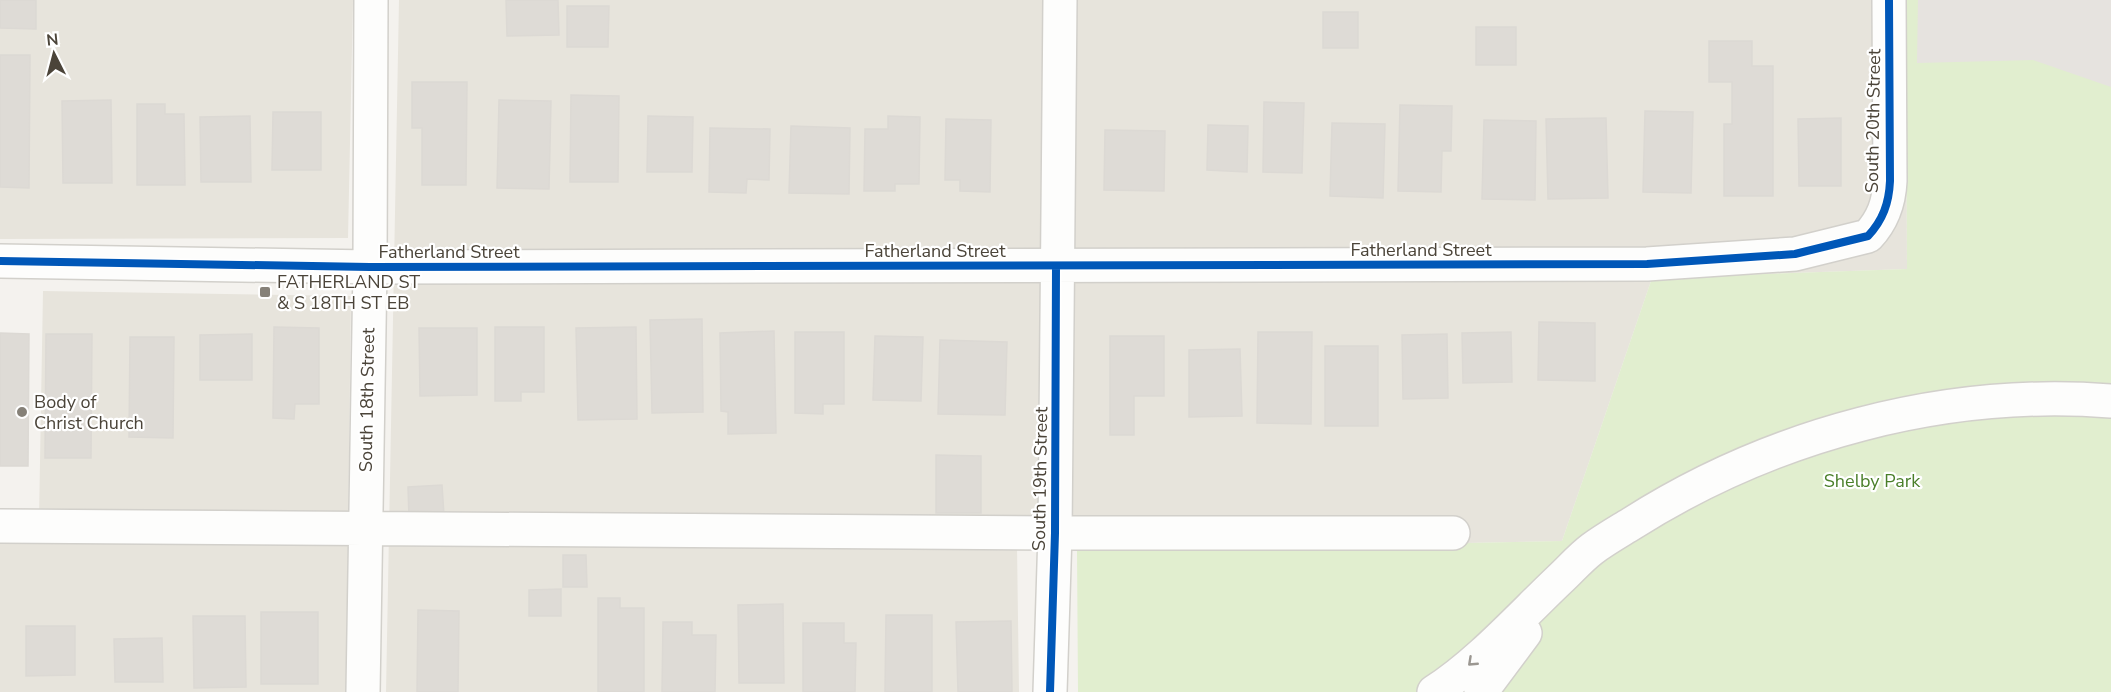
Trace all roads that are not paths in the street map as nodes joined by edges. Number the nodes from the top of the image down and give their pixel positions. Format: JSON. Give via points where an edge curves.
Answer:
{"nodes":[{"id":1,"x":371,"y":0,"type":"edge"},
{"id":2,"x":1060,"y":0,"type":"edge"},
{"id":3,"x":1889,"y":0,"type":"edge"},
{"id":4,"x":1868,"y":236,"type":"joint"},
{"id":5,"x":0,"y":261,"type":"edge"},
{"id":6,"x":1056,"y":266,"type":"junction"},
{"id":7,"x":370,"y":267,"type":"junction"},
{"id":8,"x":2111,"y":401,"type":"edge"},
{"id":9,"x":0,"y":525,"type":"edge"},
{"id":10,"x":364,"y":528,"type":"junction"},
{"id":11,"x":1055,"y":533,"type":"junction"},
{"id":12,"x":1453,"y":533,"type":"dead end"},
{"id":13,"x":1591,"y":549,"type":"junction"},
{"id":14,"x":363,"y":692,"type":"edge"},
{"id":15,"x":1050,"y":692,"type":"edge"},
{"id":16,"x":1434,"y":692,"type":"edge"},
{"id":17,"x":1481,"y":692,"type":"edge"}],
"edges":[{"from":1,"to":7,"type":"street","name":"South 18th Street"},
{"from":2,"to":6,"type":"street","name":"South 19th Street"},
{"from":3,"to":4,"type":"street","name":"South 20th Street","via":[[1889,190],[1883,215]]},
{"from":4,"to":6,"type":"street","name":"Fatherland Street","via":[[1795,254],[1647,264]]},
{"from":5,"to":7,"type":"street","name":"Fatherland Street"},
{"from":6,"to":7,"type":"street","name":"Fatherland Street"},
{"from":6,"to":11,"type":"street","name":"South 19th Street"},
{"from":7,"to":10,"type":"street","name":"South 18th Street"},
{"from":8,"to":13,"type":"street","via":[[2017,400],[1926,410],[1837,430],[1750,460],[1668,500]]},
{"from":9,"to":10,"type":"street"},
{"from":10,"to":11,"type":"street"},
{"from":10,"to":14,"type":"street","name":"South 18th Street"},
{"from":11,"to":12,"type":"street"},
{"from":11,"to":15,"type":"street","name":"South 19th Street"},
{"from":13,"to":16,"type":"street","one_way":true,"via":[[1462,671]]},
{"from":13,"to":17,"type":"street"}]}
